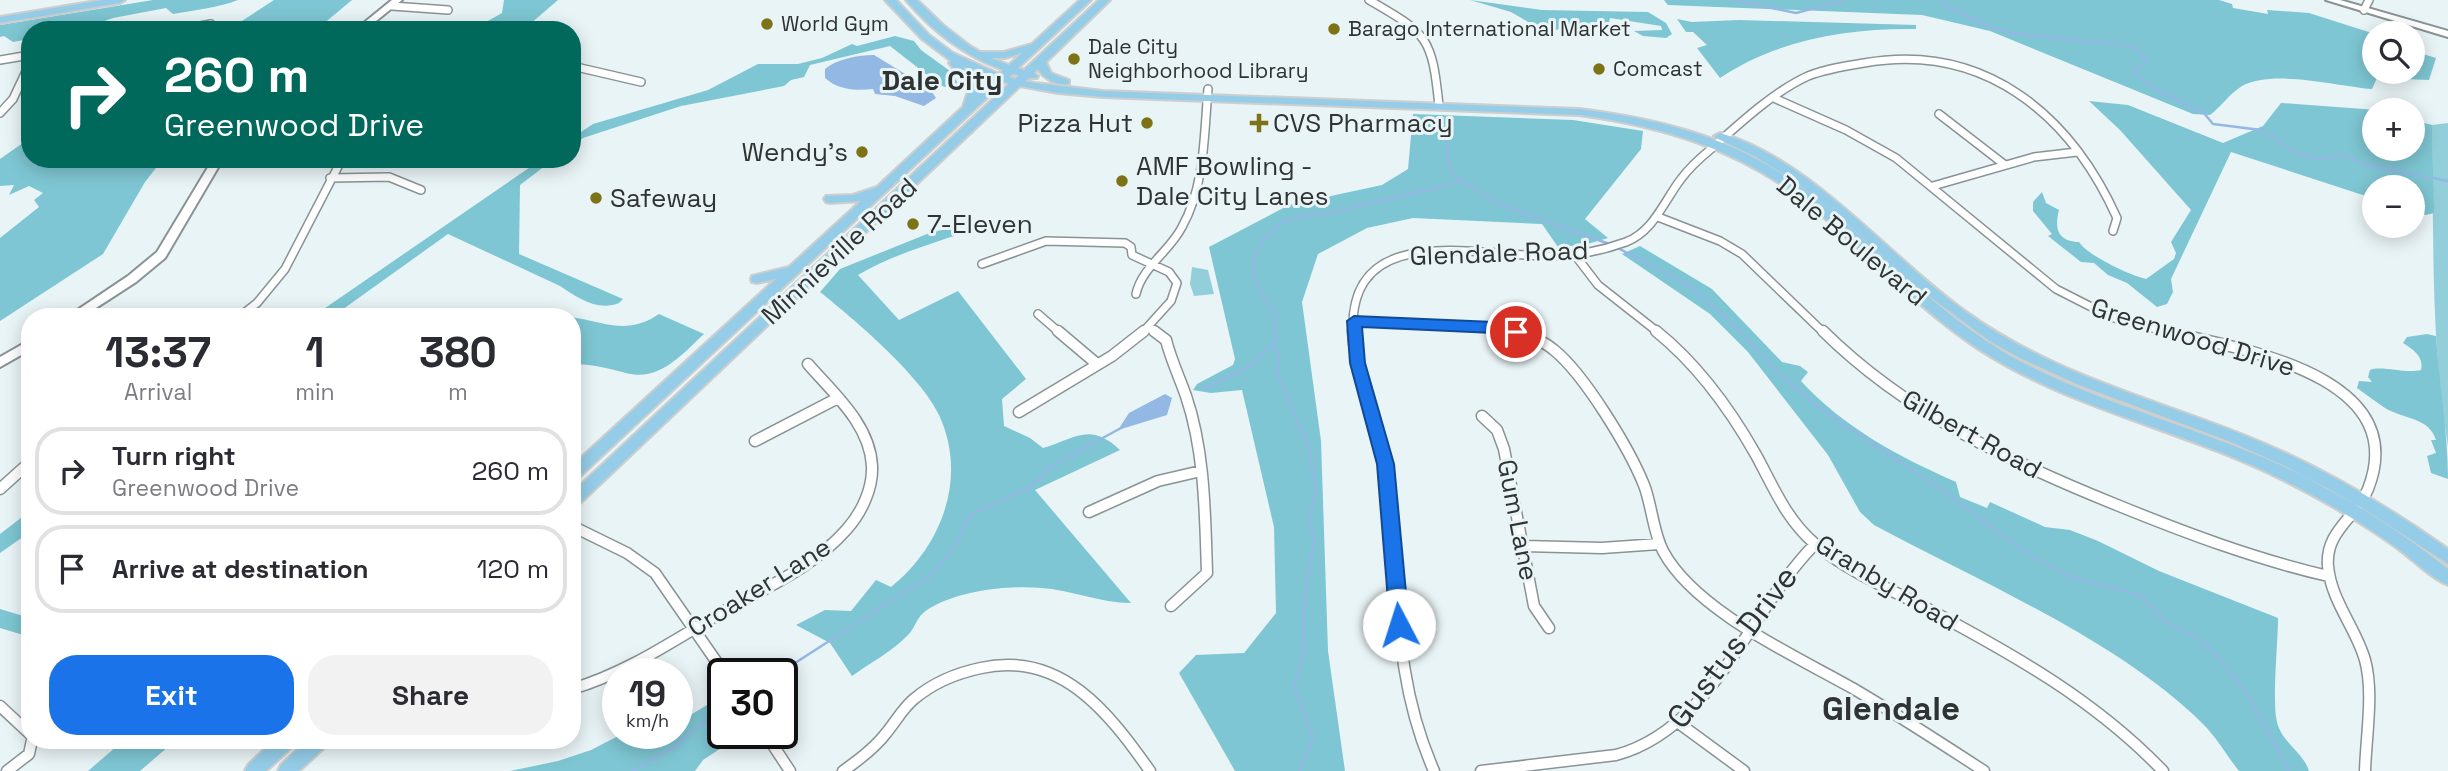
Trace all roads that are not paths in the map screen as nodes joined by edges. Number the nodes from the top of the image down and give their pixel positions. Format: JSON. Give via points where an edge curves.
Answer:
{"nodes":[{"id":1,"x":73,"y":0,"type":"edge"},
{"id":2,"x":121,"y":0,"type":"edge"},
{"id":3,"x":890,"y":0,"type":"edge"},
{"id":4,"x":911,"y":0,"type":"edge"},
{"id":5,"x":1086,"y":0,"type":"edge"},
{"id":6,"x":1105,"y":0,"type":"edge"},
{"id":7,"x":1369,"y":0,"type":"edge"},
{"id":8,"x":2330,"y":0,"type":"edge"},
{"id":9,"x":395,"y":3,"type":"edge"},
{"id":10,"x":2366,"y":5,"type":"edge"},
{"id":11,"x":448,"y":10,"type":"dead end"},
{"id":12,"x":0,"y":12,"type":"edge"},
{"id":13,"x":0,"y":20,"type":"edge"},
{"id":14,"x":371,"y":21,"type":"edge"},
{"id":15,"x":2448,"y":34,"type":"edge"},
{"id":16,"x":1036,"y":46,"type":"junction"},
{"id":17,"x":967,"y":51,"type":"junction"},
{"id":18,"x":944,"y":52,"type":"junction"},
{"id":19,"x":21,"y":56,"type":"edge"},
{"id":20,"x":0,"y":60,"type":"edge"},
{"id":21,"x":1041,"y":61,"type":"junction"},
{"id":22,"x":581,"y":68,"type":"edge"},
{"id":23,"x":1006,"y":74,"type":"junction"},
{"id":24,"x":1022,"y":78,"type":"junction"},
{"id":25,"x":21,"y":82,"type":"edge"},
{"id":26,"x":642,"y":82,"type":"dead end"},
{"id":27,"x":1065,"y":82,"type":"junction"},
{"id":28,"x":1054,"y":89,"type":"junction"},
{"id":29,"x":1207,"y":93,"type":"junction"},
{"id":30,"x":1776,"y":99,"type":"junction"},
{"id":31,"x":1439,"y":102,"type":"junction"},
{"id":32,"x":995,"y":104,"type":"junction"},
{"id":33,"x":966,"y":111,"type":"junction"},
{"id":34,"x":0,"y":113,"type":"edge"},
{"id":35,"x":1939,"y":114,"type":"dead end"},
{"id":36,"x":1722,"y":141,"type":"junction"},
{"id":37,"x":2077,"y":152,"type":"junction"},
{"id":38,"x":2005,"y":165,"type":"junction"},
{"id":39,"x":213,"y":168,"type":"edge"},
{"id":40,"x":336,"y":168,"type":"edge"},
{"id":41,"x":330,"y":178,"type":"junction"},
{"id":42,"x":891,"y":181,"type":"junction"},
{"id":43,"x":1933,"y":186,"type":"junction"},
{"id":44,"x":421,"y":190,"type":"dead end"},
{"id":45,"x":1658,"y":217,"type":"junction"},
{"id":46,"x":2113,"y":231,"type":"dead end"},
{"id":47,"x":830,"y":237,"type":"junction"},
{"id":48,"x":1575,"y":255,"type":"junction"},
{"id":49,"x":982,"y":264,"type":"dead end"},
{"id":50,"x":1154,"y":265,"type":"junction"},
{"id":51,"x":798,"y":267,"type":"junction"},
{"id":52,"x":757,"y":279,"type":"dead end"},
{"id":53,"x":1136,"y":294,"type":"dead end"},
{"id":54,"x":87,"y":308,"type":"edge"},
{"id":55,"x":249,"y":308,"type":"edge"},
{"id":56,"x":1038,"y":314,"type":"dead end"},
{"id":57,"x":1354,"y":321,"type":"junction"},
{"id":58,"x":1150,"y":328,"type":"junction"},
{"id":59,"x":21,"y":350,"type":"edge"},
{"id":60,"x":0,"y":363,"type":"edge"},
{"id":61,"x":808,"y":364,"type":"dead end"},
{"id":62,"x":1097,"y":364,"type":"junction"},
{"id":63,"x":836,"y":399,"type":"junction"},
{"id":64,"x":1019,"y":412,"type":"dead end"},
{"id":65,"x":1482,"y":415,"type":"dead end"},
{"id":66,"x":755,"y":441,"type":"dead end"},
{"id":67,"x":581,"y":467,"type":"edge"},
{"id":68,"x":21,"y":470,"type":"edge"},
{"id":69,"x":1201,"y":471,"type":"junction"},
{"id":70,"x":0,"y":488,"type":"edge"},
{"id":71,"x":581,"y":494,"type":"edge"},
{"id":72,"x":2358,"y":506,"type":"junction"},
{"id":73,"x":1089,"y":512,"type":"dead end"},
{"id":74,"x":581,"y":530,"type":"edge"},
{"id":75,"x":1659,"y":544,"type":"junction"},
{"id":76,"x":1815,"y":544,"type":"junction"},
{"id":77,"x":1524,"y":546,"type":"junction"},
{"id":78,"x":2448,"y":558,"type":"edge"},
{"id":79,"x":2328,"y":576,"type":"junction"},
{"id":80,"x":2448,"y":578,"type":"edge"},
{"id":81,"x":1171,"y":606,"type":"dead end"},
{"id":82,"x":695,"y":628,"type":"junction"},
{"id":83,"x":1549,"y":628,"type":"dead end"},
{"id":84,"x":1749,"y":628,"type":"junction"},
{"id":85,"x":715,"y":658,"type":"edge"},
{"id":86,"x":581,"y":686,"type":"edge"},
{"id":87,"x":0,"y":706,"type":"edge"},
{"id":88,"x":1680,"y":723,"type":"junction"},
{"id":89,"x":21,"y":726,"type":"edge"},
{"id":90,"x":30,"y":749,"type":"edge"},
{"id":91,"x":277,"y":749,"type":"edge"},
{"id":92,"x":310,"y":749,"type":"edge"},
{"id":93,"x":776,"y":749,"type":"edge"},
{"id":94,"x":7,"y":771,"type":"edge"},
{"id":95,"x":254,"y":771,"type":"edge"},
{"id":96,"x":287,"y":771,"type":"edge"},
{"id":97,"x":790,"y":771,"type":"edge"},
{"id":98,"x":844,"y":771,"type":"edge"},
{"id":99,"x":1150,"y":771,"type":"edge"},
{"id":100,"x":1434,"y":771,"type":"edge"},
{"id":101,"x":1481,"y":771,"type":"edge"},
{"id":102,"x":1744,"y":771,"type":"edge"},
{"id":103,"x":1984,"y":771,"type":"edge"},
{"id":104,"x":2163,"y":771,"type":"edge"},
{"id":105,"x":2365,"y":771,"type":"edge"}],
"edges":[{"from":1,"to":12,"type":"main road"},
{"from":2,"to":13,"type":"main road"},
{"from":3,"to":18,"type":"main road","name":"Dale Boulevard"},
{"from":4,"to":17,"type":"main road","name":"Dale Boulevard"},
{"from":5,"to":16,"type":"main road","name":"Minnieville Road"},
{"from":6,"to":21,"type":"main road","name":"Minnieville Road"},
{"from":7,"to":31,"type":"street","via":[[1428,39],[1435,58]]},
{"from":8,"to":10,"type":"street"},
{"from":9,"to":11,"type":"street"},
{"from":9,"to":14,"type":"street"},
{"from":10,"to":15,"type":"street"},
{"from":16,"to":17,"type":"main road","via":[[1003,56]]},
{"from":16,"to":23,"type":"main road","name":"Minnieville Road"},
{"from":17,"to":23,"type":"main road","name":"Dale Boulevard"},
{"from":18,"to":23,"type":"main road","name":"Dale Boulevard","via":[[972,67]]},
{"from":18,"to":33,"type":"main road","via":[[975,86]]},
{"from":19,"to":20,"type":"street"},
{"from":21,"to":24,"type":"main road","name":"Minnieville Road"},
{"from":21,"to":27,"type":"main road","via":[[1045,73]]},
{"from":22,"to":26,"type":"street"},
{"from":23,"to":24,"type":"main road","name":"Dale Boulevard"},
{"from":23,"to":33,"type":"main road","name":"Minnieville Road"},
{"from":24,"to":27,"type":"main road","name":"Dale Boulevard"},
{"from":24,"to":28,"type":"main road","name":"Dale Boulevard"},
{"from":24,"to":32,"type":"main road","name":"Minnieville Road"},
{"from":25,"to":34,"type":"street"},
{"from":27,"to":29,"type":"main road","name":"Dale Boulevard"},
{"from":28,"to":29,"type":"main road","name":"Dale Boulevard"},
{"from":28,"to":32,"type":"main road","via":[[1023,92]]},
{"from":29,"to":31,"type":"main road","name":"Dale Boulevard"},
{"from":29,"to":50,"type":"street","via":[[1193,203],[1182,229]]},
{"from":30,"to":36,"type":"street","name":"Glendale Road"},
{"from":30,"to":37,"type":"street","name":"Glendale Road","via":[[1799,81],[1832,69],[1899,57],[1936,59],[2000,83],[2041,114]]},
{"from":30,"to":43,"type":"street","name":"Greenwood Drive","via":[[1883,149]]},
{"from":31,"to":36,"type":"main road","name":"Dale Boulevard","via":[[1606,107],[1676,121]]},
{"from":32,"to":71,"type":"main road","name":"Minnieville Road"},
{"from":33,"to":42,"type":"main road","name":"Minnieville Road"},
{"from":35,"to":38,"type":"street"},
{"from":36,"to":45,"type":"street","name":"Glendale Road","via":[[1680,179]]},
{"from":36,"to":72,"type":"main road","name":"Dale Boulevard","via":[[1807,197],[1938,314],[2011,362],[2083,396],[2259,462]]},
{"from":37,"to":38,"type":"street","via":[[2045,154]]},
{"from":37,"to":46,"type":"street","name":"Glendale Road","via":[[2110,200],[2117,218]]},
{"from":38,"to":43,"type":"street"},
{"from":39,"to":54,"type":"street","via":[[160,255]]},
{"from":40,"to":41,"type":"street"},
{"from":41,"to":44,"type":"street","via":[[382,176]]},
{"from":41,"to":55,"type":"street","via":[[286,271]]},
{"from":42,"to":47,"type":"main road","name":"Minnieville Road"},
{"from":42,"to":47,"type":"main road","via":[[858,199],[830,199],[842,214]]},
{"from":43,"to":72,"type":"street","name":"Greenwood Drive","via":[[2049,284],[2091,309],[2139,326],[2270,357],[2333,386],[2361,412],[2372,434],[2372,475]]},
{"from":45,"to":48,"type":"street","name":"Glendale Road","via":[[1629,240]]},
{"from":45,"to":79,"type":"street","name":"Gilbert Road","via":[[1742,254],[1867,371],[1990,449],[2209,542]]},
{"from":47,"to":51,"type":"main road","name":"Minnieville Road"},
{"from":48,"to":57,"type":"street","name":"Glendale Road","via":[[1429,251],[1401,255],[1364,279],[1355,296]]},
{"from":48,"to":76,"type":"street","name":"Granby Road","via":[[1596,285],[1650,324],[1699,374],[1746,439],[1783,508]]},
{"from":49,"to":50,"type":"street","via":[[1056,240],[1125,243],[1132,255]]},
{"from":50,"to":53,"type":"street","via":[[1137,284]]},
{"from":50,"to":58,"type":"street","via":[[1171,274],[1177,286]]},
{"from":51,"to":52,"type":"main road"},
{"from":51,"to":67,"type":"main road","name":"Minnieville Road"},
{"from":56,"to":62,"type":"street"},
{"from":57,"to":75,"type":"street","via":[[1494,327],[1532,337],[1552,348],[1570,364],[1634,463]]},
{"from":57,"to":100,"type":"street","name":"Glendale Road","via":[[1357,363],[1385,464],[1406,696]]},
{"from":58,"to":62,"type":"street"},
{"from":58,"to":69,"type":"street","via":[[1164,337],[1186,396]]},
{"from":59,"to":60,"type":"street"},
{"from":61,"to":63,"type":"street","name":"Croaker Lane"},
{"from":62,"to":64,"type":"street"},
{"from":63,"to":66,"type":"street"},
{"from":63,"to":82,"type":"street","name":"Croaker Lane","via":[[861,429],[870,449],[872,478],[856,516],[834,542],[810,560]]},
{"from":65,"to":77,"type":"street","name":"Gum Lane","via":[[1497,429],[1504,449]]},
{"from":68,"to":70,"type":"street"},
{"from":69,"to":73,"type":"street","via":[[1158,481]]},
{"from":69,"to":81,"type":"street","via":[[1207,573]]},
{"from":72,"to":78,"type":"main road","name":"Dale Boulevard"},
{"from":72,"to":79,"type":"street","name":"Greenwood Drive","via":[[2332,539]]},
{"from":72,"to":80,"type":"main road","name":"Dale Boulevard"},
{"from":74,"to":82,"type":"street","via":[[655,573]]},
{"from":75,"to":77,"type":"street"},
{"from":75,"to":84,"type":"street","via":[[1692,589]]},
{"from":76,"to":84,"type":"street","name":"Gustus Drive","via":[[1785,573]]},
{"from":76,"to":104,"type":"street","name":"Granby Road","via":[[2061,682],[2127,734]]},
{"from":77,"to":83,"type":"street","name":"Gum Lane","via":[[1534,606]]},
{"from":79,"to":105,"type":"street","via":[[2365,656]]},
{"from":82,"to":85,"type":"street"},
{"from":82,"to":86,"type":"street","name":"Croaker Lane","via":[[623,670]]},
{"from":84,"to":88,"type":"street","name":"Gustus Drive"},
{"from":84,"to":103,"type":"street"},
{"from":87,"to":89,"type":"street"},
{"from":88,"to":101,"type":"street","name":"Gustus Drive","via":[[1648,745],[1613,756]]},
{"from":88,"to":102,"type":"street"},
{"from":90,"to":94,"type":"street"},
{"from":91,"to":95,"type":"main road"},
{"from":92,"to":96,"type":"main road"},
{"from":93,"to":97,"type":"street"},
{"from":98,"to":99,"type":"street","via":[[870,750],[921,694],[970,670],[1004,663],[1039,668],[1069,681],[1102,712]]}]}
